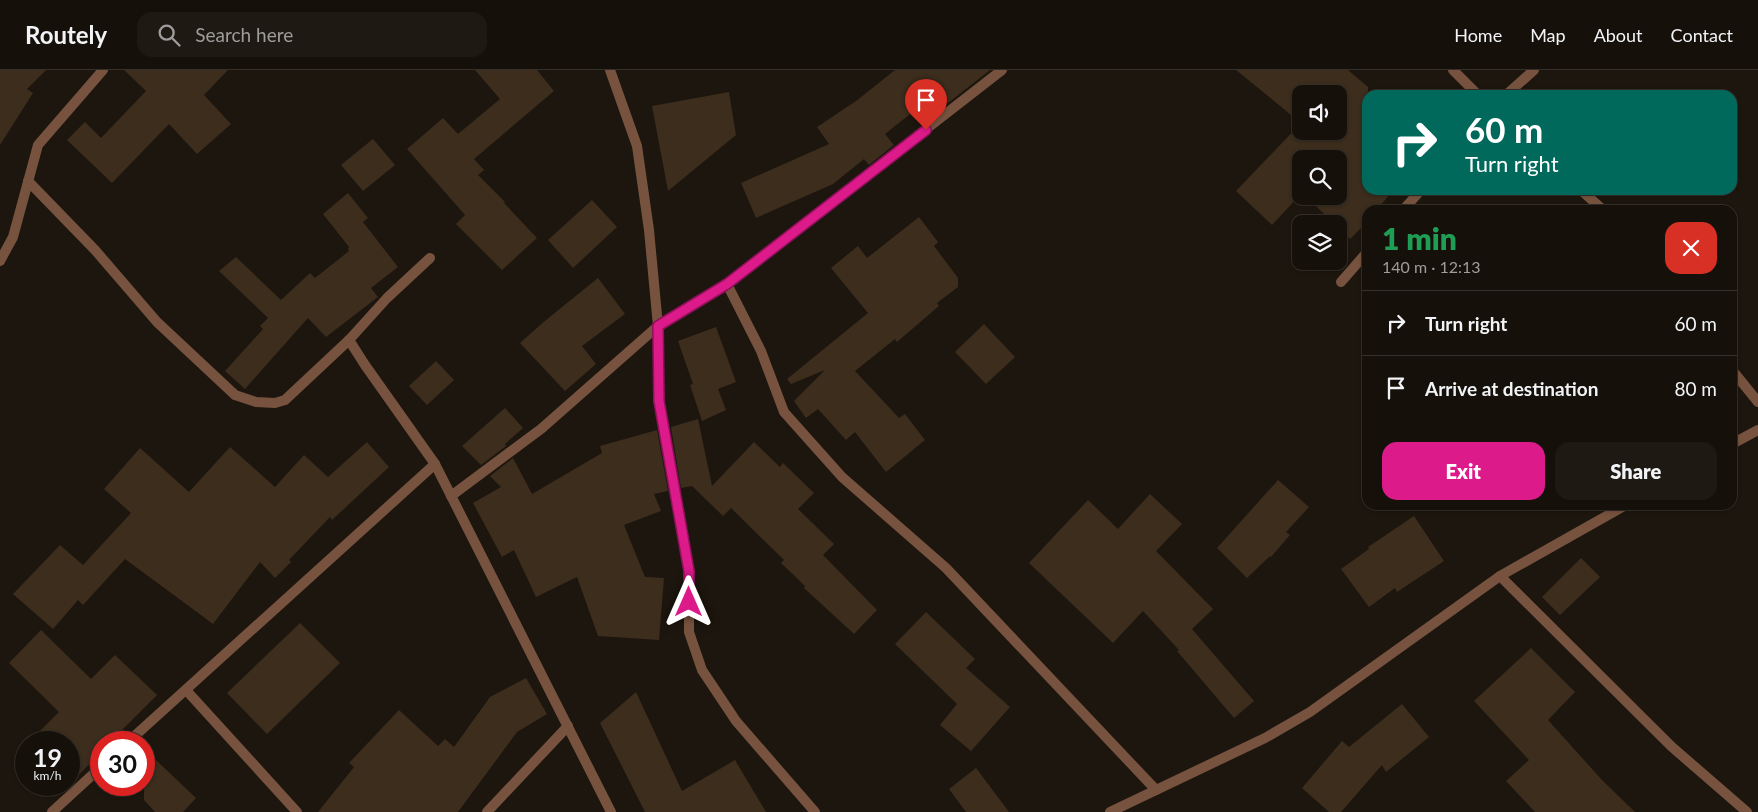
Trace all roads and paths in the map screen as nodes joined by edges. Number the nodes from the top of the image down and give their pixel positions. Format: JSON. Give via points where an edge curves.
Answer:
{"nodes":[{"id":1,"x":103,"y":70,"type":"edge"},
{"id":2,"x":610,"y":70,"type":"edge"},
{"id":3,"x":1002,"y":70,"type":"edge"},
{"id":4,"x":1453,"y":70,"type":"edge"},
{"id":5,"x":1534,"y":70,"type":"edge"},
{"id":6,"x":1473,"y":90,"type":"edge"},
{"id":7,"x":1512,"y":90,"type":"edge"},
{"id":8,"x":28,"y":182,"type":"junction"},
{"id":9,"x":1416,"y":195,"type":"edge"},
{"id":10,"x":1586,"y":195,"type":"edge"},
{"id":11,"x":1407,"y":205,"type":"edge"},
{"id":12,"x":1597,"y":205,"type":"edge"},
{"id":13,"x":430,"y":258,"type":"dead end"},
{"id":14,"x":1362,"y":258,"type":"edge"},
{"id":15,"x":0,"y":261,"type":"edge"},
{"id":16,"x":1341,"y":282,"type":"dead end"},
{"id":17,"x":727,"y":284,"type":"junction"},
{"id":18,"x":658,"y":326,"type":"junction"},
{"id":19,"x":349,"y":340,"type":"junction"},
{"id":20,"x":1737,"y":376,"type":"edge"},
{"id":21,"x":1758,"y":402,"type":"edge"},
{"id":22,"x":1758,"y":430,"type":"edge"},
{"id":23,"x":1737,"y":441,"type":"edge"},
{"id":24,"x":435,"y":464,"type":"junction"},
{"id":25,"x":451,"y":496,"type":"junction"},
{"id":26,"x":1617,"y":510,"type":"edge"},
{"id":27,"x":1500,"y":576,"type":"junction"},
{"id":28,"x":186,"y":690,"type":"junction"},
{"id":29,"x":568,"y":726,"type":"junction"},
{"id":30,"x":140,"y":731,"type":"edge"},
{"id":31,"x":90,"y":777,"type":"edge"},
{"id":32,"x":1156,"y":790,"type":"junction"},
{"id":33,"x":52,"y":812,"type":"edge"},
{"id":34,"x":297,"y":812,"type":"edge"},
{"id":35,"x":487,"y":812,"type":"edge"},
{"id":36,"x":611,"y":812,"type":"edge"},
{"id":37,"x":815,"y":812,"type":"edge"},
{"id":38,"x":1110,"y":812,"type":"edge"},
{"id":39,"x":1747,"y":812,"type":"edge"}],
"edges":[{"from":1,"to":8,"type":"street","via":[[38,145]]},
{"from":2,"to":18,"type":"street","via":[[637,146]]},
{"from":3,"to":17,"type":"street"},
{"from":4,"to":6,"type":"street"},
{"from":5,"to":7,"type":"street"},
{"from":8,"to":15,"type":"street","via":[[13,237]]},
{"from":8,"to":19,"type":"street","via":[[95,250],[157,322],[234,395],[256,402],[285,400]]},
{"from":9,"to":11,"type":"street"},
{"from":10,"to":12,"type":"street"},
{"from":13,"to":19,"type":"street"},
{"from":14,"to":16,"type":"street"},
{"from":17,"to":18,"type":"street"},
{"from":17,"to":32,"type":"street","via":[[761,351],[784,412],[842,477],[946,568]]},
{"from":18,"to":25,"type":"street","via":[[541,429]]},
{"from":18,"to":37,"type":"street","via":[[659,401],[689,571],[689,632],[702,670],[736,721]]},
{"from":19,"to":24,"type":"street"},
{"from":20,"to":21,"type":"street"},
{"from":22,"to":23,"type":"street"},
{"from":24,"to":25,"type":"street"},
{"from":24,"to":28,"type":"street"},
{"from":25,"to":29,"type":"street"},
{"from":26,"to":27,"type":"street"},
{"from":27,"to":32,"type":"street","via":[[1310,712]]},
{"from":27,"to":39,"type":"street","via":[[1672,746]]},
{"from":28,"to":30,"type":"street"},
{"from":28,"to":34,"type":"street"},
{"from":29,"to":35,"type":"street"},
{"from":29,"to":36,"type":"street"},
{"from":31,"to":33,"type":"street"},
{"from":32,"to":38,"type":"street"}]}
